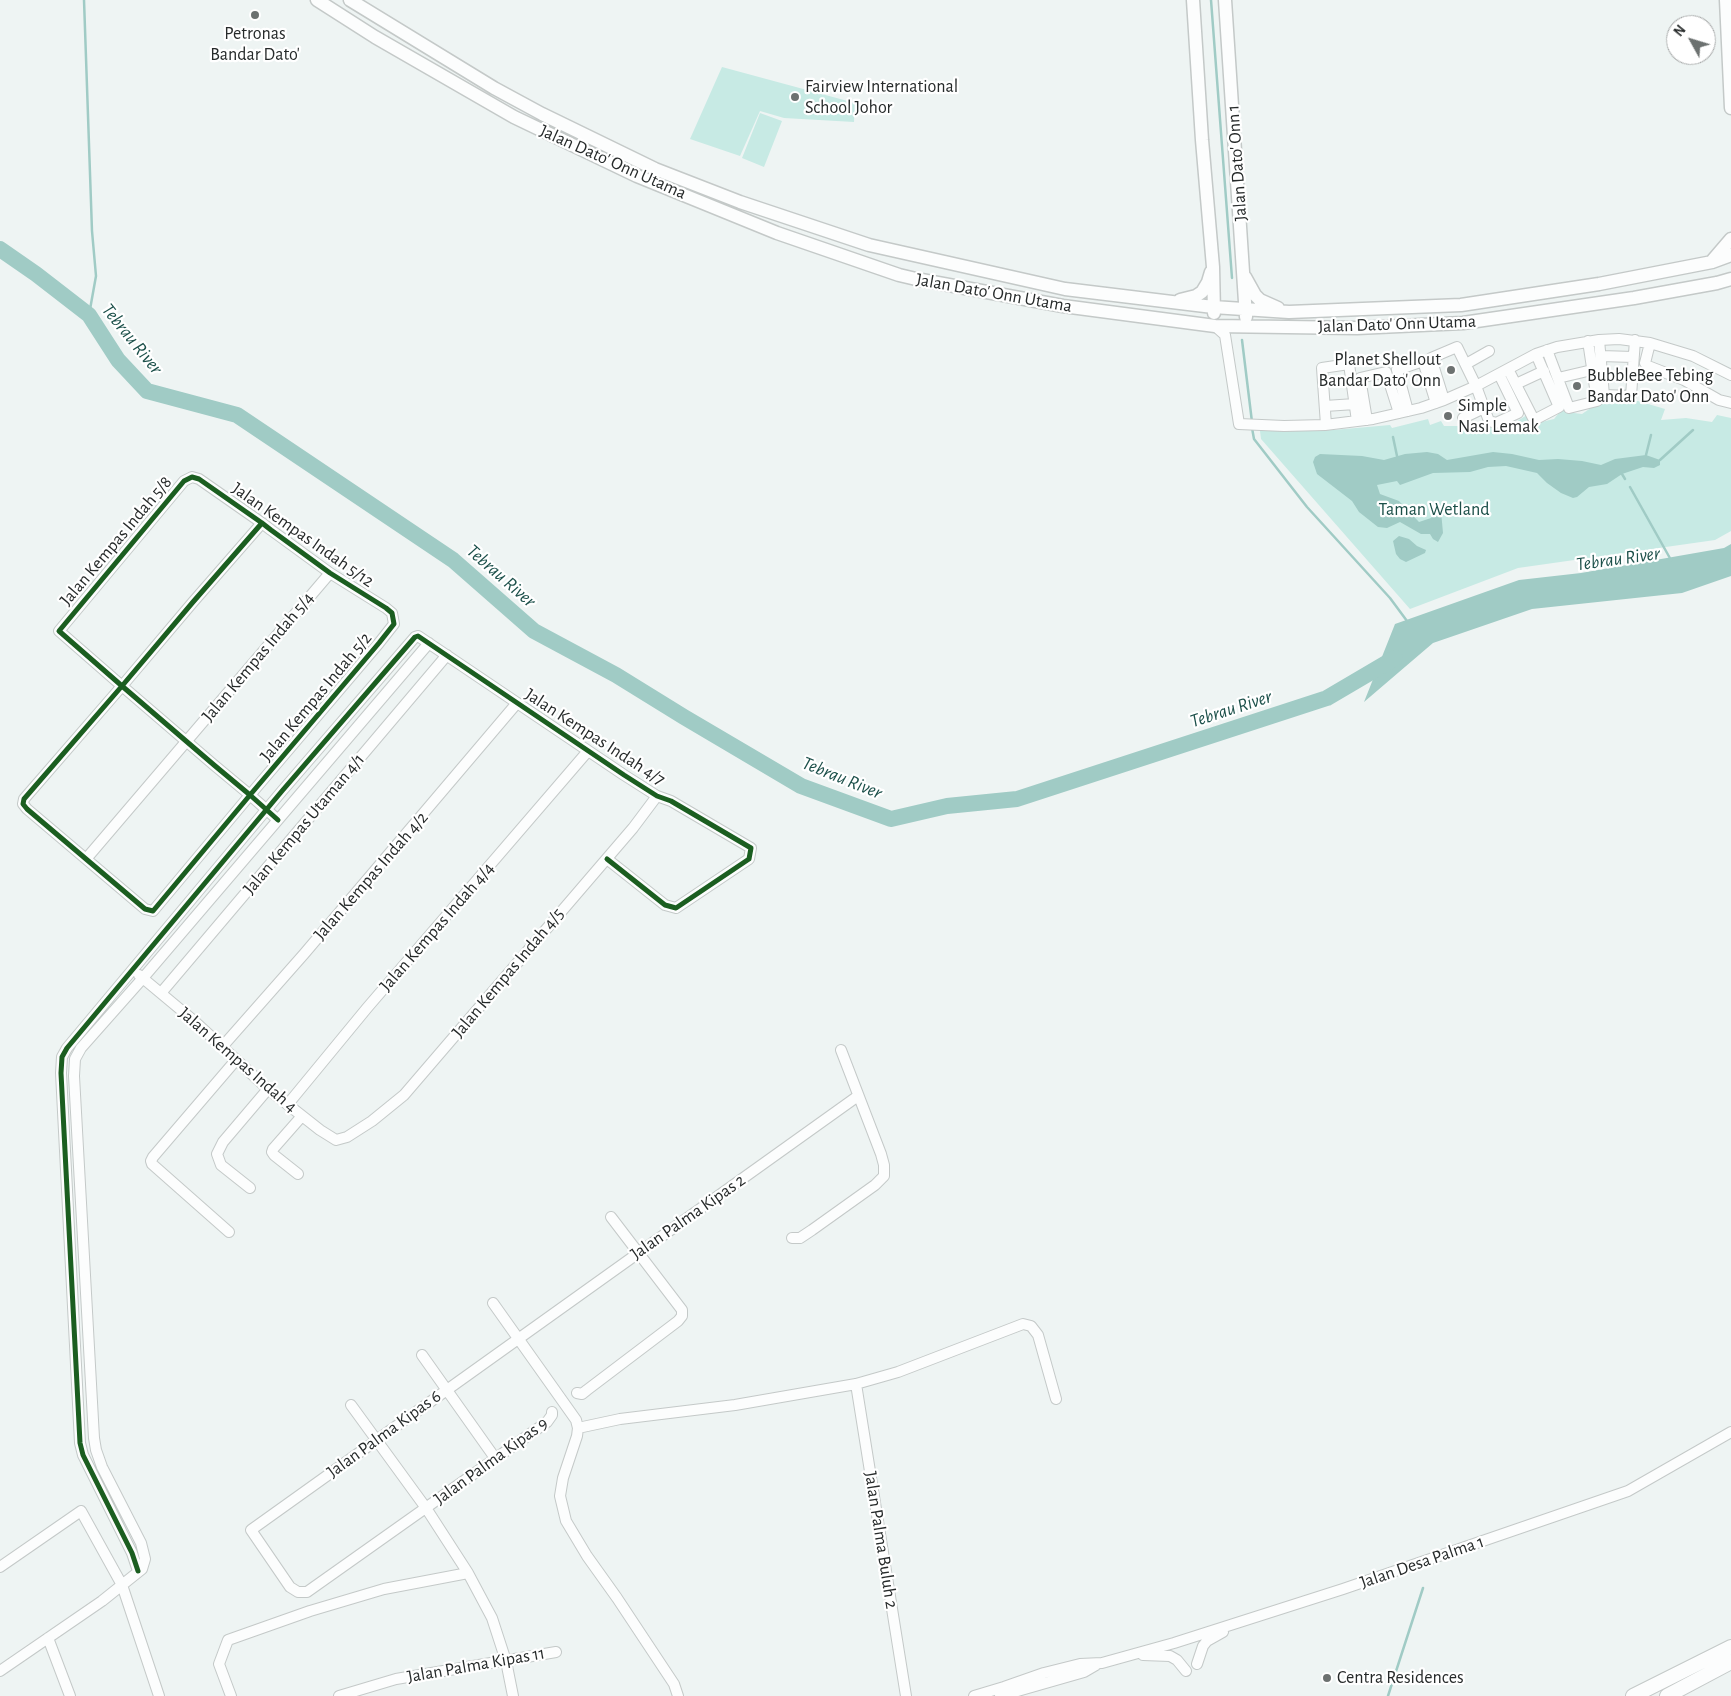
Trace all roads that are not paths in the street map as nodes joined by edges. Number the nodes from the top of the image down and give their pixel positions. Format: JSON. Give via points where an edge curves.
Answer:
{"nodes":[{"id":1,"x":317,"y":0,"type":"edge"},
{"id":2,"x":350,"y":0,"type":"edge"},
{"id":3,"x":1193,"y":0,"type":"edge"},
{"id":4,"x":1726,"y":0,"type":"edge"},
{"id":5,"x":1226,"y":3,"type":"edge"},
{"id":6,"x":1731,"y":108,"type":"edge"},
{"id":7,"x":1731,"y":240,"type":"edge"},
{"id":8,"x":868,"y":245,"type":"junction"},
{"id":9,"x":1731,"y":255,"type":"edge"},
{"id":10,"x":1712,"y":262,"type":"junction"},
{"id":11,"x":864,"y":263,"type":"junction"},
{"id":12,"x":1213,"y":267,"type":"junction"},
{"id":13,"x":1244,"y":272,"type":"junction"},
{"id":14,"x":1731,"y":279,"type":"edge"},
{"id":15,"x":1166,"y":301,"type":"junction"},
{"id":16,"x":1213,"y":307,"type":"junction"},
{"id":17,"x":1245,"y":310,"type":"junction"},
{"id":18,"x":1289,"y":312,"type":"junction"},
{"id":19,"x":1215,"y":326,"type":"junction"},
{"id":20,"x":1246,"y":327,"type":"junction"},
{"id":21,"x":1599,"y":340,"type":"junction"},
{"id":22,"x":1635,"y":340,"type":"junction"},
{"id":23,"x":1588,"y":341,"type":"junction"},
{"id":24,"x":1650,"y":343,"type":"junction"},
{"id":25,"x":1547,"y":350,"type":"junction"},
{"id":26,"x":1489,"y":351,"type":"dead end"},
{"id":27,"x":1536,"y":354,"type":"junction"},
{"id":28,"x":1601,"y":356,"type":"junction"},
{"id":29,"x":1634,"y":357,"type":"junction"},
{"id":30,"x":1466,"y":364,"type":"junction"},
{"id":31,"x":1592,"y":370,"type":"junction"},
{"id":32,"x":1503,"y":371,"type":"junction"},
{"id":33,"x":1544,"y":371,"type":"junction"},
{"id":34,"x":1731,"y":375,"type":"edge"},
{"id":35,"x":1558,"y":378,"type":"junction"},
{"id":36,"x":1516,"y":384,"type":"junction"},
{"id":37,"x":1476,"y":386,"type":"junction"},
{"id":38,"x":1440,"y":401,"type":"junction"},
{"id":39,"x":1731,"y":402,"type":"edge"},
{"id":40,"x":1355,"y":404,"type":"junction"},
{"id":41,"x":1325,"y":406,"type":"junction"},
{"id":42,"x":1484,"y":408,"type":"junction"},
{"id":43,"x":1404,"y":412,"type":"junction"},
{"id":44,"x":1463,"y":418,"type":"dead end"},
{"id":45,"x":1362,"y":420,"type":"junction"},
{"id":46,"x":1326,"y":425,"type":"junction"},
{"id":47,"x":198,"y":479,"type":"joint"},
{"id":48,"x":262,"y":523,"type":"junction"},
{"id":49,"x":330,"y":572,"type":"junction"},
{"id":50,"x":392,"y":613,"type":"joint"},
{"id":51,"x":429,"y":642,"type":"junction"},
{"id":52,"x":447,"y":655,"type":"junction"},
{"id":53,"x":122,"y":686,"type":"junction"},
{"id":54,"x":517,"y":703,"type":"junction"},
{"id":55,"x":186,"y":741,"type":"junction"},
{"id":56,"x":588,"y":751,"type":"junction"},
{"id":57,"x":250,"y":795,"type":"junction"},
{"id":58,"x":657,"y":796,"type":"junction"},
{"id":59,"x":266,"y":810,"type":"junction"},
{"id":60,"x":278,"y":820,"type":"junction"},
{"id":61,"x":86,"y":859,"type":"junction"},
{"id":62,"x":607,"y":859,"type":"junction"},
{"id":63,"x":133,"y":970,"type":"junction"},
{"id":64,"x":143,"y":978,"type":"junction"},
{"id":65,"x":161,"y":993,"type":"junction"},
{"id":66,"x":222,"y":1047,"type":"junction"},
{"id":67,"x":841,"y":1050,"type":"dead end"},
{"id":68,"x":236,"y":1060,"type":"junction"},
{"id":69,"x":268,"y":1089,"type":"junction"},
{"id":70,"x":858,"y":1096,"type":"junction"},
{"id":71,"x":288,"y":1104,"type":"junction"},
{"id":72,"x":302,"y":1116,"type":"junction"},
{"id":73,"x":346,"y":1137,"type":"joint"},
{"id":74,"x":298,"y":1174,"type":"dead end"},
{"id":75,"x":250,"y":1188,"type":"dead end"},
{"id":76,"x":611,"y":1217,"type":"dead end"},
{"id":77,"x":229,"y":1232,"type":"dead end"},
{"id":78,"x":792,"y":1238,"type":"dead end"},
{"id":79,"x":83,"y":1240,"type":"junction"},
{"id":80,"x":69,"y":1242,"type":"junction"},
{"id":81,"x":638,"y":1252,"type":"junction"},
{"id":82,"x":493,"y":1303,"type":"dead end"},
{"id":83,"x":518,"y":1338,"type":"junction"},
{"id":84,"x":422,"y":1355,"type":"dead end"},
{"id":85,"x":856,"y":1384,"type":"junction"},
{"id":86,"x":447,"y":1389,"type":"junction"},
{"id":87,"x":577,"y":1393,"type":"dead end"},
{"id":88,"x":1056,"y":1399,"type":"dead end"},
{"id":89,"x":351,"y":1406,"type":"dead end"},
{"id":90,"x":552,"y":1412,"type":"dead end"},
{"id":91,"x":578,"y":1428,"type":"junction"},
{"id":92,"x":1731,"y":1432,"type":"edge"},
{"id":93,"x":376,"y":1440,"type":"junction"},
{"id":94,"x":496,"y":1458,"type":"junction"},
{"id":95,"x":426,"y":1508,"type":"junction"},
{"id":96,"x":274,"y":1564,"type":"joint"},
{"id":97,"x":0,"y":1567,"type":"edge"},
{"id":98,"x":138,"y":1571,"type":"junction"},
{"id":99,"x":468,"y":1573,"type":"junction"},
{"id":100,"x":122,"y":1585,"type":"junction"},
{"id":101,"x":1239,"y":1622,"type":"junction"},
{"id":102,"x":48,"y":1638,"type":"junction"},
{"id":103,"x":1731,"y":1647,"type":"edge"},
{"id":104,"x":556,"y":1652,"type":"dead end"},
{"id":105,"x":1131,"y":1655,"type":"junction"},
{"id":106,"x":506,"y":1661,"type":"junction"},
{"id":107,"x":1731,"y":1662,"type":"edge"},
{"id":108,"x":1102,"y":1663,"type":"junction"},
{"id":109,"x":1197,"y":1664,"type":"dead end"},
{"id":110,"x":0,"y":1671,"type":"edge"},
{"id":111,"x":1186,"y":1671,"type":"dead end"},
{"id":112,"x":70,"y":1696,"type":"edge"},
{"id":113,"x":159,"y":1696,"type":"edge"},
{"id":114,"x":231,"y":1696,"type":"edge"},
{"id":115,"x":339,"y":1696,"type":"edge"},
{"id":116,"x":513,"y":1696,"type":"edge"},
{"id":117,"x":678,"y":1696,"type":"edge"},
{"id":118,"x":906,"y":1696,"type":"edge"},
{"id":119,"x":974,"y":1696,"type":"edge"},
{"id":120,"x":1000,"y":1696,"type":"edge"},
{"id":121,"x":1633,"y":1696,"type":"edge"},
{"id":122,"x":1667,"y":1696,"type":"edge"}],
"edges":[{"from":1,"to":11,"type":"main road","name":"Jalan Dato' Onn Utama","via":[[514,117],[637,176],[777,233]]},
{"from":2,"to":8,"type":"main road","name":"Jalan Dato' Onn Utama","via":[[494,88],[655,169],[740,202]]},
{"from":3,"to":12,"type":"main road","name":"Jalan Dato' Onn 1"},
{"from":4,"to":6,"type":"main road"},
{"from":5,"to":13,"type":"main road","name":"Jalan Dato' Onn 1"},
{"from":7,"to":10,"type":"main road"},
{"from":8,"to":11,"type":"main road"},
{"from":8,"to":15,"type":"main road","name":"Jalan Dato' Onn Utama","via":[[1065,289]]},
{"from":9,"to":10,"type":"main road","name":"Jalan Dato' Onn Utama"},
{"from":10,"to":18,"type":"main road","name":"Jalan Dato' Onn Utama","via":[[1599,284],[1461,305]]},
{"from":11,"to":19,"type":"main road","name":"Jalan Dato' Onn Utama","via":[[899,275],[1053,304]]},
{"from":12,"to":15,"type":"main road","via":[[1202,292],[1184,300]]},
{"from":12,"to":16,"type":"main road","name":"Jalan Dato' Onn 1"},
{"from":13,"to":17,"type":"main road","name":"Jalan Dato' Onn 1"},
{"from":13,"to":18,"type":"main road","via":[[1260,300]]},
{"from":14,"to":20,"type":"main road","name":"Jalan Dato' Onn Utama","via":[[1634,298],[1463,323],[1357,328]]},
{"from":15,"to":16,"type":"main road","name":"Jalan Dato' Onn Utama"},
{"from":16,"to":17,"type":"main road","name":"Jalan Dato' Onn Utama"},
{"from":16,"to":19,"type":"main road","name":"Jalan Dato' Onn 1"},
{"from":17,"to":18,"type":"main road","name":"Jalan Dato' Onn Utama"},
{"from":17,"to":20,"type":"main road","name":"Jalan Dato' Onn 1"},
{"from":19,"to":20,"type":"main road","name":"Jalan Dato' Onn Utama"},
{"from":19,"to":46,"type":"street","via":[[1224,335],[1239,424]]},
{"from":21,"to":22,"type":"street"},
{"from":21,"to":23,"type":"street"},
{"from":21,"to":28,"type":"street"},
{"from":22,"to":24,"type":"street"},
{"from":22,"to":29,"type":"street"},
{"from":23,"to":25,"type":"street"},
{"from":23,"to":31,"type":"street"},
{"from":24,"to":34,"type":"street","via":[[1693,356]]},
{"from":24,"to":39,"type":"street","via":[[1645,363],[1648,366],[1684,380],[1719,400]]},
{"from":25,"to":27,"type":"street"},
{"from":25,"to":35,"type":"street"},
{"from":26,"to":30,"type":"street"},
{"from":27,"to":32,"type":"street"},
{"from":27,"to":33,"type":"street"},
{"from":28,"to":29,"type":"street"},
{"from":28,"to":29,"type":"street","via":[[1604,395],[1631,396]]},
{"from":30,"to":37,"type":"street"},
{"from":30,"to":38,"type":"street","via":[[1457,347],[1431,358]]},
{"from":31,"to":35,"type":"street"},
{"from":31,"to":35,"type":"street","via":[[1597,401],[1569,408]]},
{"from":32,"to":36,"type":"street"},
{"from":32,"to":37,"type":"street"},
{"from":32,"to":42,"type":"street","via":[[1518,413],[1496,423],[1489,421]]},
{"from":33,"to":36,"type":"street"},
{"from":33,"to":36,"type":"street","via":[[1559,407],[1534,420]]},
{"from":37,"to":38,"type":"street"},
{"from":37,"to":42,"type":"street"},
{"from":38,"to":43,"type":"street"},
{"from":38,"to":43,"type":"street","via":[[1423,361],[1397,370]]},
{"from":40,"to":41,"type":"street"},
{"from":40,"to":41,"type":"street","via":[[1349,364],[1322,368]]},
{"from":40,"to":45,"type":"street"},
{"from":41,"to":46,"type":"street"},
{"from":42,"to":44,"type":"street"},
{"from":43,"to":45,"type":"street"},
{"from":43,"to":45,"type":"street","via":[[1386,372],[1360,378]]},
{"from":45,"to":46,"type":"street"},
{"from":47,"to":48,"type":"street","name":"Jalan Kempas Indah 5/12"},
{"from":47,"to":53,"type":"street","name":"Jalan Kempas Indah 5/8","via":[[192,477],[184,482],[59,631]]},
{"from":48,"to":49,"type":"street","name":"Jalan Kempas Indah 5/12"},
{"from":48,"to":53,"type":"street"},
{"from":49,"to":50,"type":"street","name":"Jalan Kempas Indah 5/12"},
{"from":49,"to":55,"type":"street","name":"Jalan Kempas Indah 5/4"},
{"from":50,"to":57,"type":"street","name":"Jalan Kempas Indah 5/2","via":[[394,624],[389,631]]},
{"from":51,"to":52,"type":"street","name":"Jalan Kempas Indah 4/7"},
{"from":51,"to":59,"type":"street","via":[[415,637]]},
{"from":51,"to":60,"type":"street"},
{"from":52,"to":54,"type":"street","name":"Jalan Kempas Indah 4/7"},
{"from":52,"to":65,"type":"street","name":"Jalan Kempas Utaman 4/1"},
{"from":53,"to":55,"type":"street"},
{"from":53,"to":61,"type":"street","via":[[24,799],[27,809]]},
{"from":54,"to":56,"type":"street","name":"Jalan Kempas Indah 4/7"},
{"from":54,"to":66,"type":"street","name":"Jalan Kempas Indah 4/2"},
{"from":55,"to":57,"type":"street"},
{"from":55,"to":61,"type":"street","name":"Jalan Kempas Indah 5/4"},
{"from":56,"to":58,"type":"street","name":"Jalan Kempas Indah 4/7"},
{"from":56,"to":71,"type":"street","name":"Jalan Kempas Indah 4/4"},
{"from":57,"to":59,"type":"street"},
{"from":57,"to":61,"type":"street","name":"Jalan Kempas Indah 5/2","via":[[152,911],[145,909]]},
{"from":58,"to":62,"type":"street","name":"Jalan Kempas Indah 4/5"},
{"from":58,"to":62,"type":"street","name":"Jalan Kempas Indah 4/7","via":[[750,848],[749,860],[676,908],[665,905]]},
{"from":59,"to":60,"type":"street"},
{"from":59,"to":63,"type":"street"},
{"from":60,"to":64,"type":"street"},
{"from":62,"to":73,"type":"street","name":"Jalan Kempas Indah 4/5","via":[[404,1094],[372,1122]]},
{"from":63,"to":64,"type":"street","name":"Jalan Kempas Indah 4"},
{"from":63,"to":80,"type":"street","via":[[66,1048],[62,1057]]},
{"from":64,"to":65,"type":"street","name":"Jalan Kempas Indah 4"},
{"from":64,"to":79,"type":"street","via":[[81,1048],[74,1064]]},
{"from":65,"to":66,"type":"street","name":"Jalan Kempas Indah 4"},
{"from":66,"to":68,"type":"street","name":"Jalan Kempas Indah 4"},
{"from":67,"to":70,"type":"street"},
{"from":68,"to":69,"type":"street","name":"Jalan Kempas Indah 4"},
{"from":68,"to":77,"type":"street","via":[[151,1160]]},
{"from":69,"to":71,"type":"street","name":"Jalan Kempas Indah 4"},
{"from":69,"to":75,"type":"street","via":[[223,1142],[217,1154],[220,1166]]},
{"from":70,"to":78,"type":"street","via":[[881,1154],[884,1176],[812,1230],[800,1238]]},
{"from":70,"to":81,"type":"street","name":"Jalan Palma Kipas 2"},
{"from":71,"to":72,"type":"street","name":"Jalan Kempas Indah 4"},
{"from":72,"to":73,"type":"street","name":"Jalan Kempas Indah 4","via":[[336,1140]]},
{"from":72,"to":74,"type":"street","via":[[272,1149],[274,1155]]},
{"from":76,"to":81,"type":"street"},
{"from":79,"to":80,"type":"street"},
{"from":79,"to":98,"type":"street","via":[[94,1438],[102,1467],[144,1551],[144,1565]]},
{"from":80,"to":98,"type":"street","via":[[80,1443]]},
{"from":81,"to":83,"type":"street","name":"Jalan Palma Kipas 2"},
{"from":81,"to":87,"type":"street","via":[[682,1310],[682,1316],[582,1394]]},
{"from":82,"to":83,"type":"street"},
{"from":83,"to":86,"type":"street","name":"Jalan Palma Kipas 6"},
{"from":83,"to":91,"type":"street","via":[[576,1420]]},
{"from":84,"to":86,"type":"street"},
{"from":85,"to":88,"type":"street","via":[[898,1372],[1023,1324],[1031,1326],[1038,1335]]},
{"from":85,"to":91,"type":"street"},
{"from":85,"to":118,"type":"street","name":"Jalan Palma Buluh 2"},
{"from":86,"to":93,"type":"street","name":"Jalan Palma Kipas 6"},
{"from":86,"to":94,"type":"street"},
{"from":89,"to":93,"type":"street"},
{"from":90,"to":94,"type":"street","name":"Jalan Palma Kipas 9","via":[[546,1422]]},
{"from":91,"to":117,"type":"street","via":[[560,1496],[566,1521],[674,1684]]},
{"from":92,"to":101,"type":"street","name":"Jalan Desa Palma 1","via":[[1628,1491],[1342,1590]]},
{"from":93,"to":95,"type":"street"},
{"from":93,"to":96,"type":"street","name":"Jalan Palma Kipas 6","via":[[251,1530]]},
{"from":94,"to":95,"type":"street","name":"Jalan Palma Kipas 9"},
{"from":95,"to":96,"type":"street","name":"Jalan Palma Kipas 9","via":[[307,1592],[298,1592],[290,1587]]},
{"from":95,"to":99,"type":"street"},
{"from":97,"to":100,"type":"street","via":[[81,1511]]},
{"from":98,"to":100,"type":"street"},
{"from":99,"to":106,"type":"street","via":[[492,1618]]},
{"from":99,"to":114,"type":"street","via":[[384,1589],[228,1640],[219,1664]]},
{"from":100,"to":102,"type":"street"},
{"from":100,"to":113,"type":"street"},
{"from":101,"to":105,"type":"street","name":"Jalan Desa Palma 1"},
{"from":101,"to":109,"type":"street","via":[[1207,1641],[1199,1653]]},
{"from":102,"to":110,"type":"street"},
{"from":102,"to":112,"type":"street"},
{"from":103,"to":121,"type":"highway"},
{"from":104,"to":106,"type":"street","name":"Jalan Palma Kipas 11"},
{"from":105,"to":108,"type":"street","name":"Jalan Desa Palma 1"},
{"from":105,"to":111,"type":"street","via":[[1170,1656]]},
{"from":106,"to":115,"type":"street","name":"Jalan Palma Kipas 11","via":[[396,1679]]},
{"from":106,"to":116,"type":"street"},
{"from":107,"to":122,"type":"highway"},
{"from":108,"to":119,"type":"street","name":"Jalan Desa Palma 1","via":[[1080,1664],[1044,1673]]},
{"from":108,"to":120,"type":"street","name":"Jalan Desa Palma 1","via":[[1084,1672]]}]}
